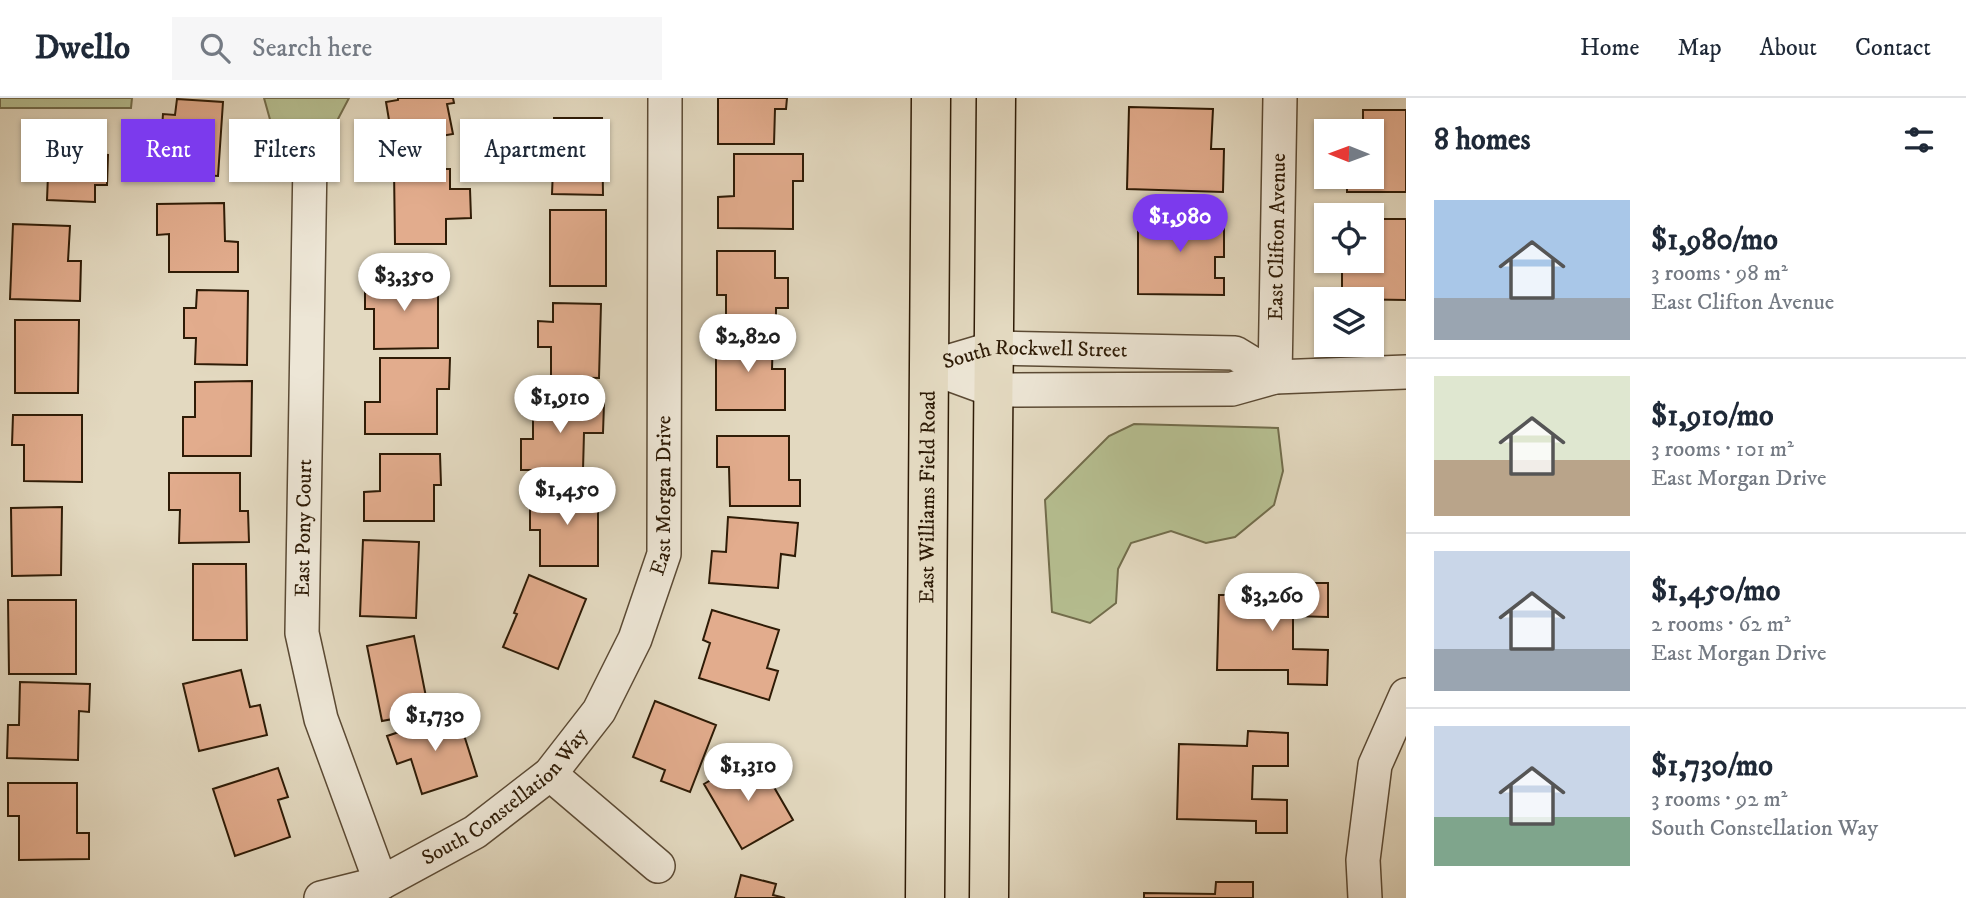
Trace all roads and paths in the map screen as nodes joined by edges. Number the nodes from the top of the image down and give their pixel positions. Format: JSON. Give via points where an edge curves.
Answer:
{"nodes":[{"id":1,"x":665,"y":98,"type":"edge"},
{"id":2,"x":931,"y":98,"type":"edge"},
{"id":3,"x":996,"y":98,"type":"edge"},
{"id":4,"x":1280,"y":98,"type":"edge"},
{"id":5,"x":310,"y":182,"type":"edge"},
{"id":6,"x":994,"y":348,"type":"junction"},
{"id":7,"x":930,"y":367,"type":"junction"},
{"id":8,"x":1406,"y":372,"type":"edge"},
{"id":9,"x":1275,"y":377,"type":"junction"},
{"id":10,"x":993,"y":390,"type":"junction"},
{"id":11,"x":1406,"y":695,"type":"edge"},
{"id":12,"x":599,"y":711,"type":"joint"},
{"id":13,"x":550,"y":774,"type":"junction"},
{"id":14,"x":658,"y":866,"type":"dead end"},
{"id":15,"x":381,"y":883,"type":"junction"},
{"id":16,"x":321,"y":898,"type":"edge"},
{"id":17,"x":925,"y":898,"type":"edge"},
{"id":18,"x":989,"y":898,"type":"edge"},
{"id":19,"x":1366,"y":898,"type":"edge"}],
"edges":[{"from":1,"to":12,"type":"street","name":"East Morgan Drive","via":[[664,554],[635,639]]},
{"from":2,"to":7,"type":"main road","name":"East Williams Field Road"},
{"from":3,"to":6,"type":"main road"},
{"from":4,"to":9,"type":"street","name":"East Clifton Avenue"},
{"from":5,"to":15,"type":"street","name":"East Pony Court","via":[[302,633],[321,719]]},
{"from":6,"to":7,"type":"street","name":"South Rockwell Street"},
{"from":6,"to":9,"type":"street","name":"South Rockwell Street","via":[[1235,353]]},
{"from":6,"to":10,"type":"main road"},
{"from":7,"to":10,"type":"street","name":"South Rockwell Street"},
{"from":7,"to":17,"type":"main road","name":"East Williams Field Road"},
{"from":8,"to":9,"type":"street","name":"South Rockwell Street"},
{"from":9,"to":10,"type":"street","name":"South Rockwell Street","via":[[1232,389]]},
{"from":10,"to":18,"type":"main road"},
{"from":11,"to":19,"type":"street","via":[[1375,765],[1363,860]]},
{"from":12,"to":13,"type":"street","name":"South Constellation Way"},
{"from":13,"to":14,"type":"street"},
{"from":13,"to":15,"type":"street","name":"South Constellation Way","via":[[475,832]]},
{"from":15,"to":16,"type":"street","name":"South Constellation Way"}]}
